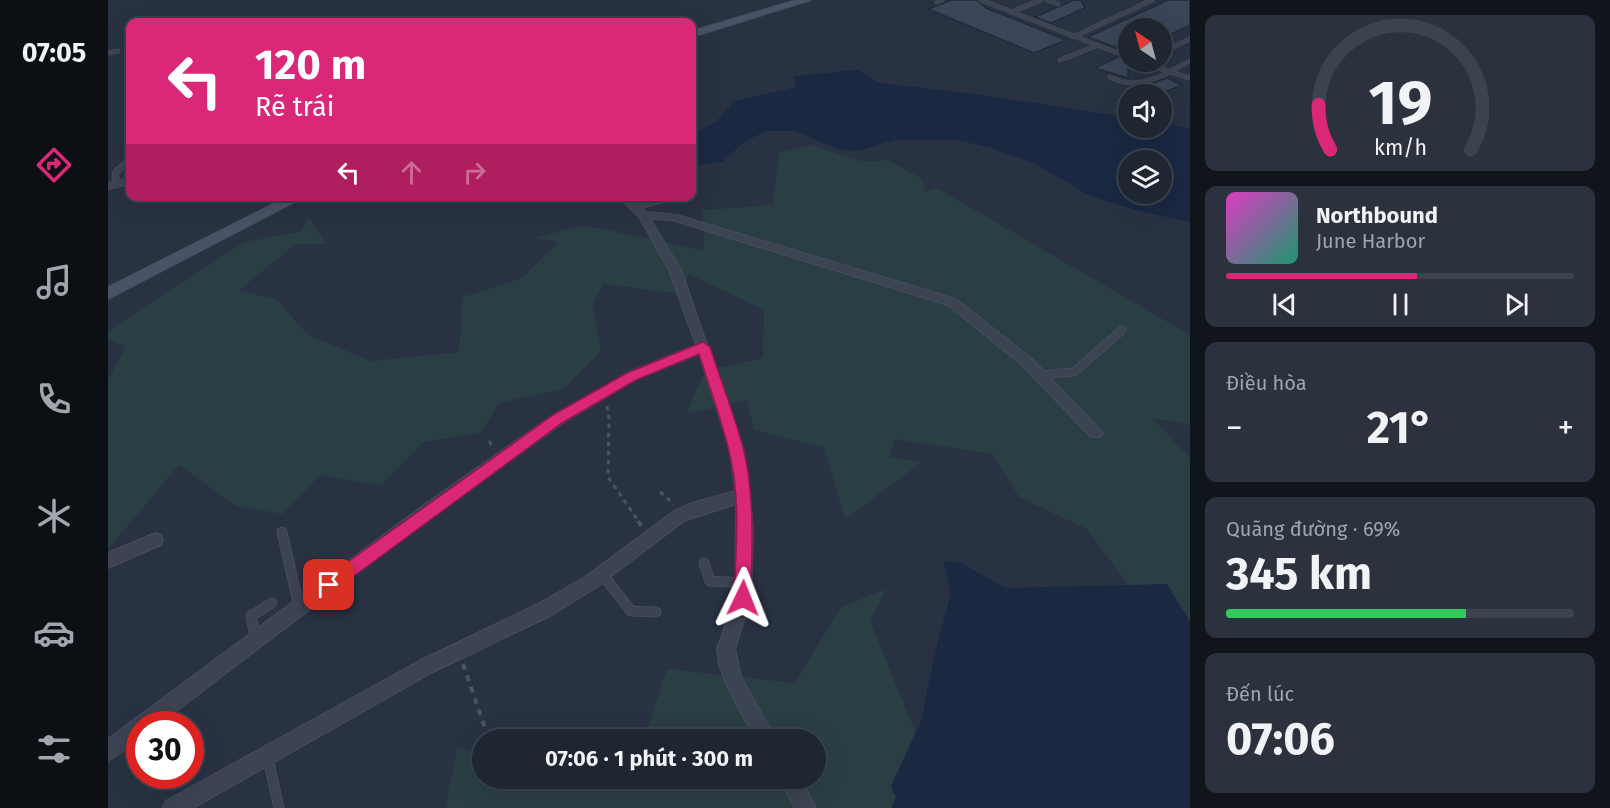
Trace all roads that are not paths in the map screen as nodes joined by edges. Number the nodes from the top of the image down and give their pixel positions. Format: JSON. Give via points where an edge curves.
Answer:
{"nodes":[{"id":1,"x":806,"y":0,"type":"edge"},
{"id":2,"x":942,"y":0,"type":"edge"},
{"id":3,"x":981,"y":0,"type":"edge"},
{"id":4,"x":1041,"y":0,"type":"edge"},
{"id":5,"x":1048,"y":0,"type":"edge"},
{"id":6,"x":1152,"y":0,"type":"edge"},
{"id":7,"x":937,"y":2,"type":"dead end"},
{"id":8,"x":1058,"y":4,"type":"dead end"},
{"id":9,"x":1011,"y":12,"type":"junction"},
{"id":10,"x":696,"y":33,"type":"edge"},
{"id":11,"x":1074,"y":36,"type":"junction"},
{"id":12,"x":1190,"y":39,"type":"edge"},
{"id":13,"x":1097,"y":45,"type":"junction"},
{"id":14,"x":1172,"y":47,"type":"edge"},
{"id":15,"x":118,"y":51,"type":"dead end"},
{"id":16,"x":108,"y":52,"type":"edge"},
{"id":17,"x":1118,"y":53,"type":"edge"},
{"id":18,"x":1060,"y":60,"type":"dead end"},
{"id":19,"x":1190,"y":61,"type":"edge"},
{"id":20,"x":1172,"y":70,"type":"edge"},
{"id":21,"x":1168,"y":72,"type":"joint"},
{"id":22,"x":1110,"y":77,"type":"dead end"},
{"id":23,"x":1190,"y":78,"type":"edge"},
{"id":24,"x":126,"y":163,"type":"edge"},
{"id":25,"x":125,"y":182,"type":"edge"},
{"id":26,"x":108,"y":186,"type":"edge"},
{"id":27,"x":290,"y":201,"type":"edge"},
{"id":28,"x":655,"y":201,"type":"edge"},
{"id":29,"x":633,"y":206,"type":"edge"},
{"id":30,"x":108,"y":294,"type":"edge"},
{"id":31,"x":1122,"y":330,"type":"dead end"},
{"id":32,"x":703,"y":347,"type":"junction"},
{"id":33,"x":1038,"y":375,"type":"junction"},
{"id":34,"x":1096,"y":433,"type":"dead end"},
{"id":35,"x":743,"y":495,"type":"junction"},
{"id":36,"x":282,"y":532,"type":"dead end"},
{"id":37,"x":155,"y":540,"type":"dead end"},
{"id":38,"x":108,"y":561,"type":"edge"},
{"id":39,"x":704,"y":563,"type":"dead end"},
{"id":40,"x":602,"y":574,"type":"junction"},
{"id":41,"x":743,"y":583,"type":"junction"},
{"id":42,"x":272,"y":603,"type":"dead end"},
{"id":43,"x":300,"y":607,"type":"junction"},
{"id":44,"x":656,"y":612,"type":"dead end"},
{"id":45,"x":255,"y":641,"type":"junction"},
{"id":46,"x":161,"y":711,"type":"edge"},
{"id":47,"x":760,"y":729,"type":"edge"},
{"id":48,"x":126,"y":738,"type":"edge"},
{"id":49,"x":108,"y":752,"type":"edge"},
{"id":50,"x":267,"y":755,"type":"junction"},
{"id":51,"x":795,"y":789,"type":"edge"},
{"id":52,"x":173,"y":808,"type":"edge"},
{"id":53,"x":279,"y":808,"type":"edge"},
{"id":54,"x":806,"y":808,"type":"edge"}],
"edges":[{"from":1,"to":10,"type":"street"},
{"from":2,"to":7,"type":"lane"},
{"from":3,"to":9,"type":"lane"},
{"from":4,"to":9,"type":"lane"},
{"from":5,"to":8,"type":"lane"},
{"from":6,"to":11,"type":"lane"},
{"from":9,"to":11,"type":"lane"},
{"from":11,"to":13,"type":"lane"},
{"from":12,"to":14,"type":"lane"},
{"from":13,"to":17,"type":"lane"},
{"from":13,"to":18,"type":"lane"},
{"from":15,"to":16,"type":"lane"},
{"from":19,"to":20,"type":"lane"},
{"from":21,"to":22,"type":"lane","via":[[1136,86]]},
{"from":21,"to":23,"type":"lane"},
{"from":24,"to":25,"type":"lane","via":[[115,178]]},
{"from":25,"to":26,"type":"street"},
{"from":27,"to":30,"type":"street"},
{"from":28,"to":29,"type":"lane"},
{"from":29,"to":32,"type":"street","via":[[675,270]]},
{"from":29,"to":33,"type":"street","via":[[945,299],[959,306]]},
{"from":31,"to":33,"type":"lane","via":[[1074,372]]},
{"from":32,"to":35,"type":"street","via":[[736,451]]},
{"from":32,"to":43,"type":"street","via":[[632,376],[558,419]]},
{"from":33,"to":34,"type":"street"},
{"from":35,"to":40,"type":"street","via":[[679,516]]},
{"from":35,"to":41,"type":"street"},
{"from":36,"to":43,"type":"lane"},
{"from":37,"to":38,"type":"street"},
{"from":39,"to":41,"type":"lane","via":[[710,581]]},
{"from":40,"to":44,"type":"lane","via":[[631,611]]},
{"from":40,"to":50,"type":"street","via":[[544,610],[425,667]]},
{"from":41,"to":47,"type":"street","via":[[743,598],[726,649],[734,682]]},
{"from":42,"to":45,"type":"lane","via":[[251,616]]},
{"from":43,"to":45,"type":"street"},
{"from":45,"to":46,"type":"street"},
{"from":48,"to":49,"type":"street"},
{"from":50,"to":52,"type":"street"},
{"from":50,"to":53,"type":"lane"},
{"from":51,"to":54,"type":"street"}]}
